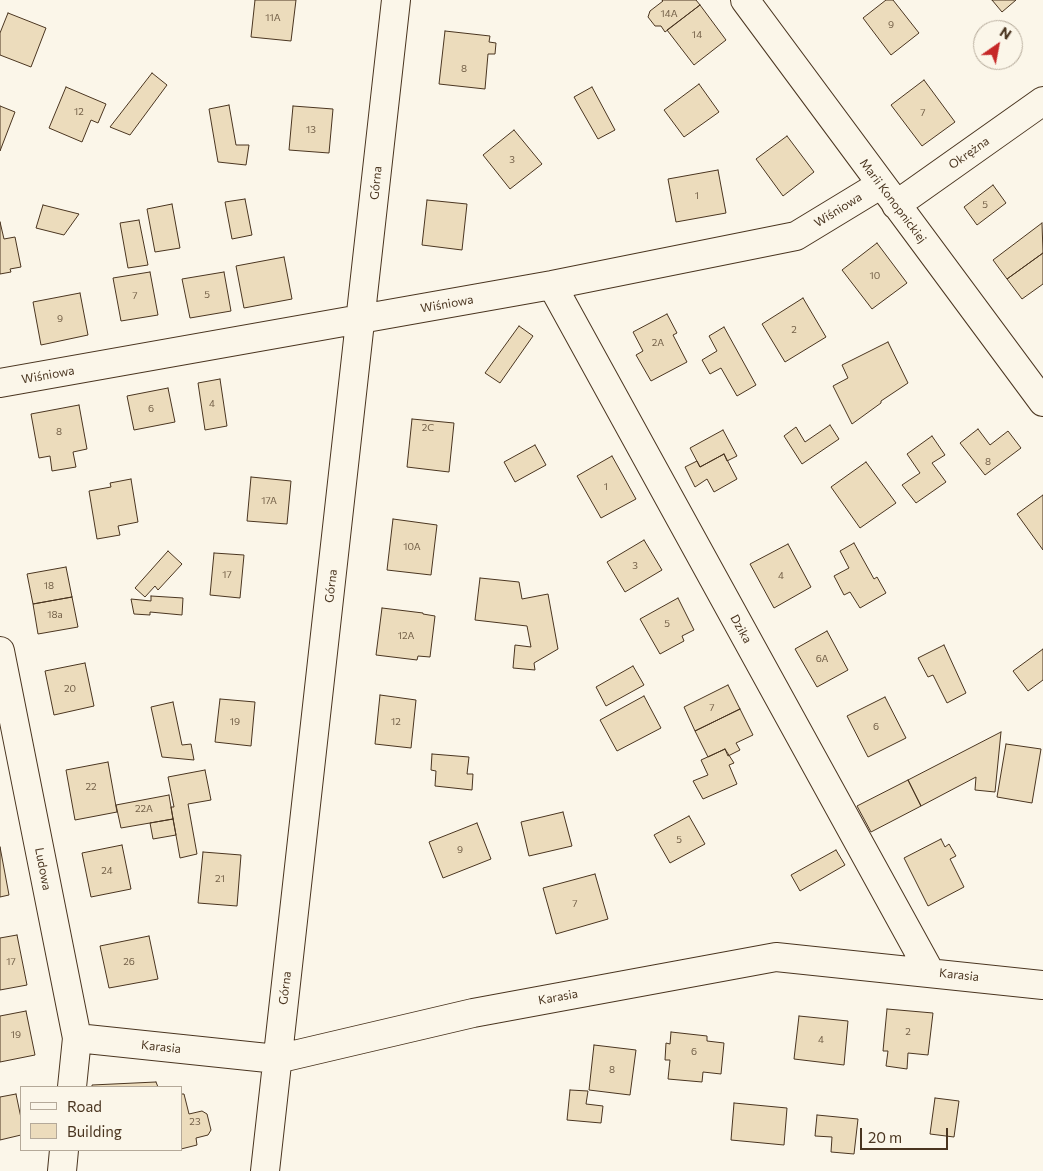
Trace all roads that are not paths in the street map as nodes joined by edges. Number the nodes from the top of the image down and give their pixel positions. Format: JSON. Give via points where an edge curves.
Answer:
{"nodes":[{"id":1,"x":396,"y":0,"type":"edge"},
{"id":2,"x":745,"y":0,"type":"edge"},
{"id":3,"x":1043,"y":101,"type":"edge"},
{"id":4,"x":888,"y":195,"type":"junction"},
{"id":5,"x":552,"y":285,"type":"junction"},
{"id":6,"x":361,"y":319,"type":"junction"},
{"id":7,"x":0,"y":384,"type":"edge"},
{"id":8,"x":1043,"y":402,"type":"edge"},
{"id":9,"x":0,"y":651,"type":"edge"},
{"id":10,"x":930,"y":972,"type":"junction"},
{"id":11,"x":1043,"y":985,"type":"edge"},
{"id":12,"x":76,"y":1038,"type":"junction"},
{"id":13,"x":276,"y":1059,"type":"junction"},
{"id":14,"x":72,"y":1086,"type":"edge"},
{"id":15,"x":64,"y":1151,"type":"edge"},
{"id":16,"x":62,"y":1171,"type":"edge"},
{"id":17,"x":265,"y":1171,"type":"edge"}],
"edges":[{"from":1,"to":6,"type":"street","name":"Górna"},
{"from":2,"to":4,"type":"street","name":"Marii Konopnickiej"},
{"from":3,"to":4,"type":"street","name":"Okrężna"},
{"from":4,"to":5,"type":"street","name":"Wiśniowa","via":[[796,236]]},
{"from":4,"to":8,"type":"street","name":"Marii Konopnickiej"},
{"from":5,"to":6,"type":"street","name":"Wiśniowa"},
{"from":5,"to":10,"type":"street","name":"Dzika"},
{"from":6,"to":7,"type":"street","name":"Wiśniowa"},
{"from":6,"to":13,"type":"street","name":"Górna"},
{"from":9,"to":12,"type":"street","name":"Ludowa"},
{"from":10,"to":11,"type":"street","name":"Karasia"},
{"from":10,"to":13,"type":"street","name":"Karasia","via":[[776,957],[473,1013]]},
{"from":12,"to":13,"type":"street","name":"Karasia"},
{"from":12,"to":14,"type":"street","name":"Ludowa"},
{"from":13,"to":17,"type":"street","name":"Górna"},
{"from":15,"to":16,"type":"street"}]}
